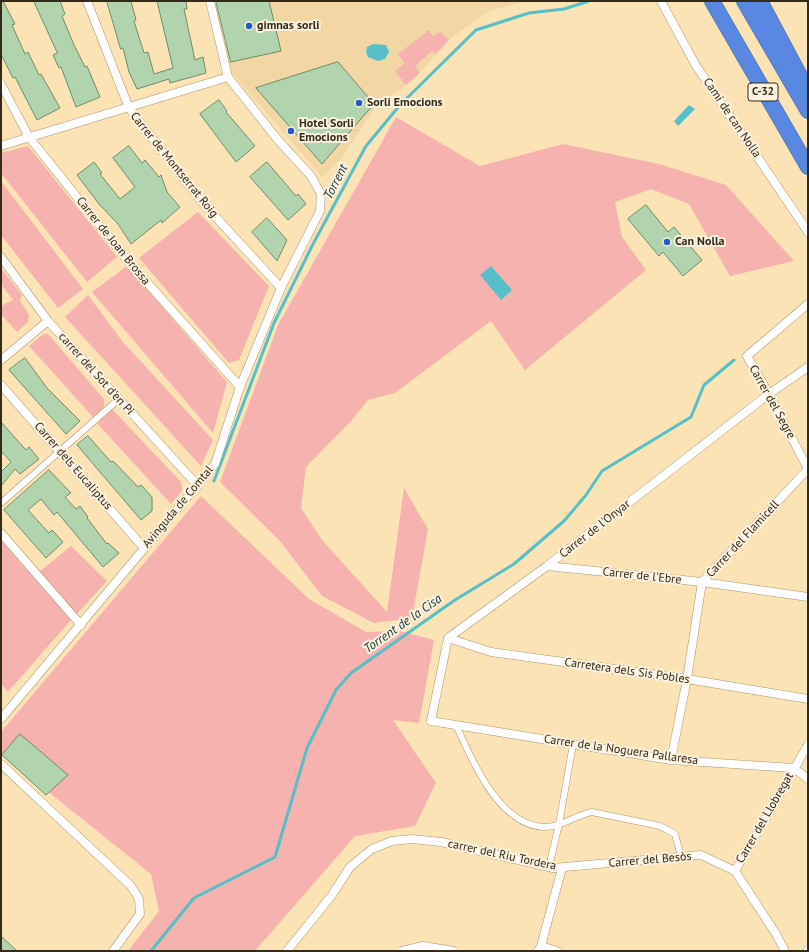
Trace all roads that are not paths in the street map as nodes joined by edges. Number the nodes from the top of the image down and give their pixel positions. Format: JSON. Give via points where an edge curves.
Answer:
{"nodes":[{"id":1,"x":87,"y":1,"type":"edge"},
{"id":2,"x":210,"y":1,"type":"edge"},
{"id":3,"x":660,"y":1,"type":"edge"},
{"id":4,"x":711,"y":1,"type":"edge"},
{"id":5,"x":754,"y":5,"type":"edge"},
{"id":6,"x":228,"y":78,"type":"junction"},
{"id":7,"x":1,"y":84,"type":"edge"},
{"id":8,"x":808,"y":91,"type":"edge"},
{"id":9,"x":128,"y":108,"type":"junction"},
{"id":10,"x":808,"y":111,"type":"edge"},
{"id":11,"x":29,"y":137,"type":"junction"},
{"id":12,"x":1,"y":146,"type":"edge"},
{"id":13,"x":808,"y":167,"type":"edge"},
{"id":14,"x":808,"y":232,"type":"edge"},
{"id":15,"x":1,"y":257,"type":"edge"},
{"id":16,"x":281,"y":288,"type":"junction"},
{"id":17,"x":808,"y":304,"type":"edge"},
{"id":18,"x":48,"y":321,"type":"junction"},
{"id":19,"x":1,"y":360,"type":"edge"},
{"id":20,"x":808,"y":367,"type":"edge"},
{"id":21,"x":1,"y":385,"type":"edge"},
{"id":22,"x":240,"y":387,"type":"junction"},
{"id":23,"x":769,"y":394,"type":"junction"},
{"id":24,"x":119,"y":399,"type":"junction"},
{"id":25,"x":59,"y":451,"type":"junction"},
{"id":26,"x":808,"y":469,"type":"edge"},
{"id":27,"x":198,"y":486,"type":"junction"},
{"id":28,"x":1,"y":503,"type":"edge"},
{"id":29,"x":1,"y":533,"type":"edge"},
{"id":30,"x":144,"y":548,"type":"junction"},
{"id":31,"x":547,"y":566,"type":"junction"},
{"id":32,"x":702,"y":582,"type":"junction"},
{"id":33,"x":808,"y":597,"type":"edge"},
{"id":34,"x":81,"y":625,"type":"junction"},
{"id":35,"x":448,"y":638,"type":"junction"},
{"id":36,"x":687,"y":679,"type":"junction"},
{"id":37,"x":808,"y":699,"type":"edge"},
{"id":38,"x":1,"y":719,"type":"edge"},
{"id":39,"x":456,"y":725,"type":"junction"},
{"id":40,"x":573,"y":744,"type":"junction"},
{"id":41,"x":808,"y":745,"type":"edge"},
{"id":42,"x":671,"y":760,"type":"junction"},
{"id":43,"x":1,"y":764,"type":"edge"},
{"id":44,"x":794,"y":768,"type":"junction"},
{"id":45,"x":808,"y":779,"type":"edge"},
{"id":46,"x":559,"y":824,"type":"junction"},
{"id":47,"x":680,"y":858,"type":"junction"},
{"id":48,"x":549,"y":867,"type":"junction"},
{"id":49,"x":562,"y":868,"type":"junction"},
{"id":50,"x":735,"y":871,"type":"junction"},
{"id":51,"x":540,"y":949,"type":"edge"},
{"id":52,"x":113,"y":951,"type":"edge"},
{"id":53,"x":287,"y":951,"type":"edge"},
{"id":54,"x":402,"y":951,"type":"edge"},
{"id":55,"x":454,"y":951,"type":"edge"},
{"id":56,"x":557,"y":951,"type":"edge"},
{"id":57,"x":785,"y":951,"type":"edge"}],
"edges":[{"from":1,"to":9,"type":"street","name":"Carrer de Montserrat Roig"},
{"from":2,"to":6,"type":"street"},
{"from":3,"to":14,"type":"street","name":"Camí de can Nolla","via":[[695,64]]},
{"from":4,"to":13,"type":"highway","number":"C-32"},
{"from":5,"to":8,"type":"highway"},
{"from":5,"to":10,"type":"highway","number":"C-32"},
{"from":6,"to":9,"type":"street"},
{"from":6,"to":16,"type":"street","name":"Avinguda de Comtal","via":[[311,176],[321,194],[320,211]]},
{"from":7,"to":11,"type":"street","name":"Carrer de Joan Brossa"},
{"from":9,"to":11,"type":"street"},
{"from":9,"to":16,"type":"street","name":"Carrer de Montserrat Roig","via":[[201,201]]},
{"from":11,"to":12,"type":"street"},
{"from":11,"to":22,"type":"street","name":"Carrer de Joan Brossa","via":[[128,261]]},
{"from":15,"to":18,"type":"street","name":"carrer del Sot d'en Pi"},
{"from":16,"to":22,"type":"street","name":"Avinguda de Comtal"},
{"from":17,"to":23,"type":"street","name":"Carrer del Segre","via":[[747,356]]},
{"from":18,"to":19,"type":"street"},
{"from":18,"to":24,"type":"street","name":"carrer del Sot d'en Pi"},
{"from":20,"to":23,"type":"street","name":"Carrer de l'Onyar"},
{"from":21,"to":25,"type":"street","name":"Carrer dels Eucaliptus"},
{"from":22,"to":27,"type":"street","name":"Avinguda de Comtal","via":[[214,464]]},
{"from":23,"to":26,"type":"street","name":"Carrer del Segre"},
{"from":23,"to":31,"type":"street","name":"Carrer de l'Onyar"},
{"from":24,"to":25,"type":"street"},
{"from":24,"to":27,"type":"street","name":"carrer del Sot d'en Pi"},
{"from":25,"to":28,"type":"street"},
{"from":25,"to":30,"type":"street","name":"Carrer dels Eucaliptus"},
{"from":26,"to":32,"type":"street","name":"Carrer del Flamicell"},
{"from":27,"to":30,"type":"street","name":"Avinguda de Comtal"},
{"from":29,"to":34,"type":"street"},
{"from":30,"to":34,"type":"street","name":"Avinguda de Comtal"},
{"from":31,"to":32,"type":"street","name":"Carrer de l'Ebre"},
{"from":31,"to":35,"type":"street","name":"Carrer de l'Onyar"},
{"from":32,"to":33,"type":"street","name":"Carrer de l'Ebre"},
{"from":32,"to":36,"type":"street","name":"Carrer del Flamicell"},
{"from":34,"to":38,"type":"street","name":"Avinguda de Comtal"},
{"from":35,"to":36,"type":"street","name":"Carretera dels Sis Pobles","via":[[491,652]]},
{"from":35,"to":39,"type":"street","name":"Carrer de la Noguera Pallaresa","via":[[431,721]]},
{"from":36,"to":37,"type":"street","name":"Carretera dels Sis Pobles"},
{"from":36,"to":42,"type":"street","name":"Carrer del Flamicell"},
{"from":39,"to":40,"type":"street","name":"Carrer de la Noguera Pallaresa"},
{"from":39,"to":46,"type":"street","via":[[473,762],[489,788],[511,814],[527,823],[543,827]]},
{"from":40,"to":42,"type":"street","name":"Carrer de la Noguera Pallaresa"},
{"from":40,"to":46,"type":"street"},
{"from":41,"to":44,"type":"street","name":"Carrer del Llobregat"},
{"from":42,"to":44,"type":"street","name":"Carrer de la Noguera Pallaresa"},
{"from":43,"to":52,"type":"street","via":[[131,886],[139,899],[140,914]]},
{"from":44,"to":45,"type":"street"},
{"from":44,"to":50,"type":"street","name":"Carrer del Llobregat"},
{"from":46,"to":47,"type":"street","via":[[592,812],[660,826],[675,834]]},
{"from":46,"to":48,"type":"street"},
{"from":47,"to":49,"type":"street","name":"Carrer del Besòs"},
{"from":47,"to":50,"type":"street","name":"Carrer del Besòs","via":[[700,855]]},
{"from":48,"to":49,"type":"street","name":"carrer del Riu Tordera"},
{"from":48,"to":53,"type":"street","name":"carrer del Riu Tordera","via":[[441,842],[412,839],[392,841],[372,849],[350,868]]},
{"from":49,"to":51,"type":"street"},
{"from":50,"to":57,"type":"street"},
{"from":51,"to":56,"type":"street"},
{"from":54,"to":55,"type":"street","via":[[423,946]]}]}
